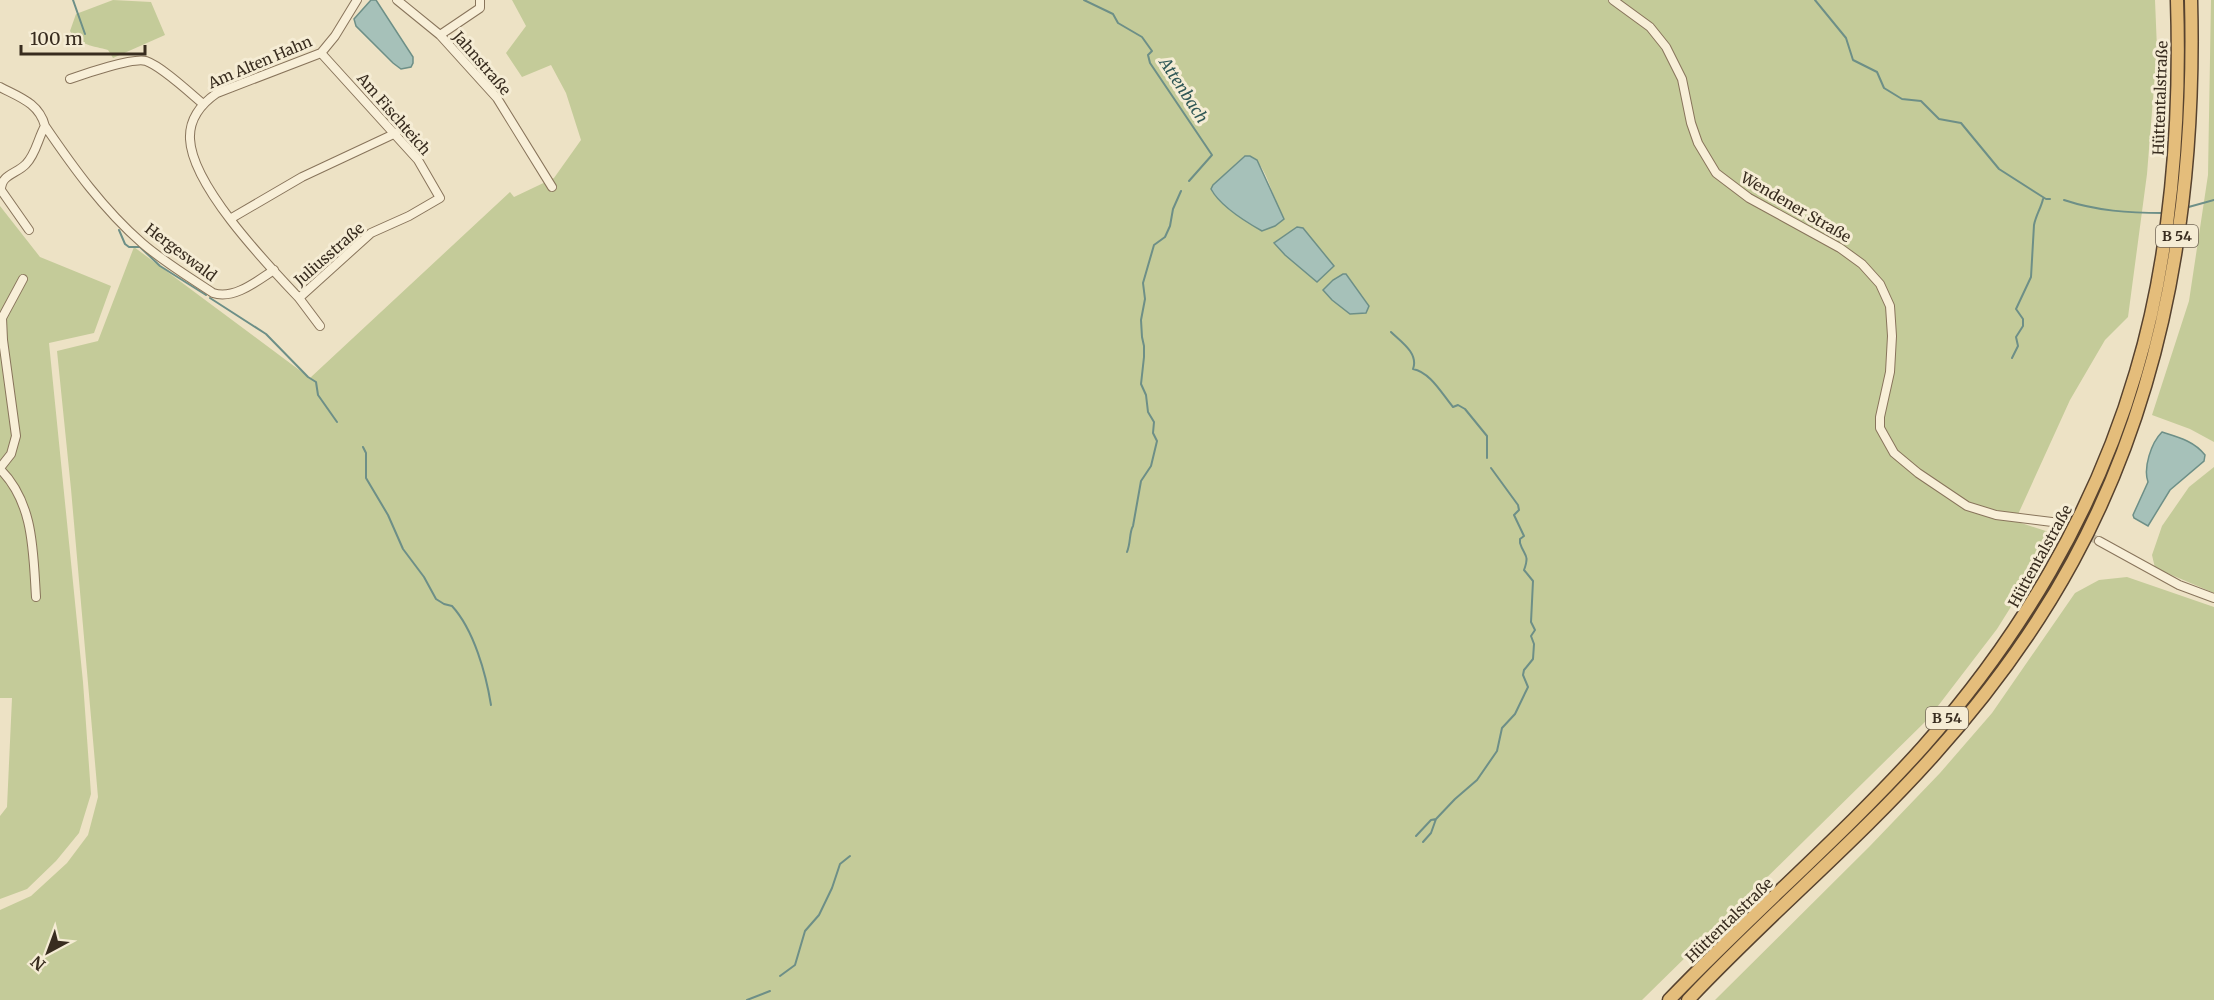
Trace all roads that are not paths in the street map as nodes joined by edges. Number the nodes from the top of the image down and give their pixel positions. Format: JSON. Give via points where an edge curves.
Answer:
{"nodes":[{"id":1,"x":357,"y":0,"type":"edge"},
{"id":2,"x":397,"y":0,"type":"edge"},
{"id":3,"x":480,"y":0,"type":"edge"},
{"id":4,"x":1613,"y":0,"type":"edge"},
{"id":5,"x":2177,"y":0,"type":"edge"},
{"id":6,"x":2190,"y":0,"type":"edge"},
{"id":7,"x":440,"y":35,"type":"junction"},
{"id":8,"x":321,"y":53,"type":"junction"},
{"id":9,"x":70,"y":79,"type":"dead end"},
{"id":10,"x":0,"y":87,"type":"edge"},
{"id":11,"x":202,"y":103,"type":"junction"},
{"id":12,"x":45,"y":126,"type":"junction"},
{"id":13,"x":396,"y":133,"type":"junction"},
{"id":14,"x":552,"y":187,"type":"dead end"},
{"id":15,"x":440,"y":198,"type":"joint"},
{"id":16,"x":230,"y":219,"type":"junction"},
{"id":17,"x":29,"y":230,"type":"dead end"},
{"id":18,"x":274,"y":270,"type":"junction"},
{"id":19,"x":22,"y":279,"type":"dead end"},
{"id":20,"x":299,"y":298,"type":"junction"},
{"id":21,"x":320,"y":326,"type":"dead end"},
{"id":22,"x":2143,"y":374,"type":"junction"},
{"id":23,"x":0,"y":468,"type":"edge"},
{"id":24,"x":2060,"y":523,"type":"tunnel mouth"},
{"id":25,"x":2099,"y":541,"type":"tunnel mouth"},
{"id":26,"x":36,"y":597,"type":"dead end"},
{"id":27,"x":2214,"y":598,"type":"edge"},
{"id":28,"x":1669,"y":1000,"type":"edge"},
{"id":29,"x":1688,"y":1000,"type":"edge"}],
"edges":[{"from":1,"to":8,"type":"street","name":"Am Alten Hahn"},
{"from":2,"to":7,"type":"street","name":"Jahnstraße"},
{"from":3,"to":7,"type":"street","via":[[480,8]]},
{"from":4,"to":24,"type":"street","name":"Wendener Straße","via":[[1650,27],[1666,47],[1682,79],[1698,143],[1716,173],[1749,198],[1840,248],[1880,284],[1890,306],[1892,336],[1880,428],[1894,453],[1967,506],[1996,516]]},
{"from":5,"to":22,"type":"highway","name":"Hüttentalstraße","number":"B 54","via":[[2173,157]]},
{"from":6,"to":22,"type":"highway","name":"Hüttentalstraße","number":"B 54","via":[[2191,94],[2177,241],[2160,333]]},
{"from":7,"to":14,"type":"street","name":"Jahnstraße","via":[[497,98]]},
{"from":8,"to":11,"type":"street","name":"Am Alten Hahn","via":[[217,93]]},
{"from":8,"to":13,"type":"street","name":"Am Fischteich"},
{"from":9,"to":11,"type":"street","via":[[144,60]]},
{"from":10,"to":12,"type":"street","name":"Hergeswald","via":[[33,104]]},
{"from":11,"to":16,"type":"street","name":"Am Alten Hahn","via":[[191,127],[190,145],[212,194]]},
{"from":12,"to":17,"type":"street","via":[[31,159],[7,176],[0,187]]},
{"from":12,"to":18,"type":"street","name":"Hergeswald","via":[[96,195],[141,242],[213,293],[221,296],[240,290]]},
{"from":13,"to":15,"type":"street","name":"Am Fischteich","via":[[418,160]]},
{"from":13,"to":16,"type":"street","via":[[302,177]]},
{"from":15,"to":20,"type":"street","name":"Juliusstraße","via":[[371,233]]},
{"from":16,"to":18,"type":"street","name":"Am Alten Hahn"},
{"from":18,"to":20,"type":"street","name":"Am Alten Hahn"},
{"from":19,"to":23,"type":"street","via":[[2,318],[16,436],[11,454]]},
{"from":20,"to":21,"type":"street","name":"Juliusstraße"},
{"from":22,"to":28,"type":"highway","name":"Hüttentalstraße","number":"B 54","via":[[2056,562],[2008,640],[1966,696],[1876,797]]},
{"from":22,"to":29,"type":"highway","name":"Hüttentalstraße","number":"B 54","via":[[2126,442],[2101,503],[2073,561],[2019,647],[1933,756]]},
{"from":23,"to":26,"type":"street","via":[[16,489],[27,514]]},
{"from":25,"to":27,"type":"street","via":[[2179,585]]}]}
